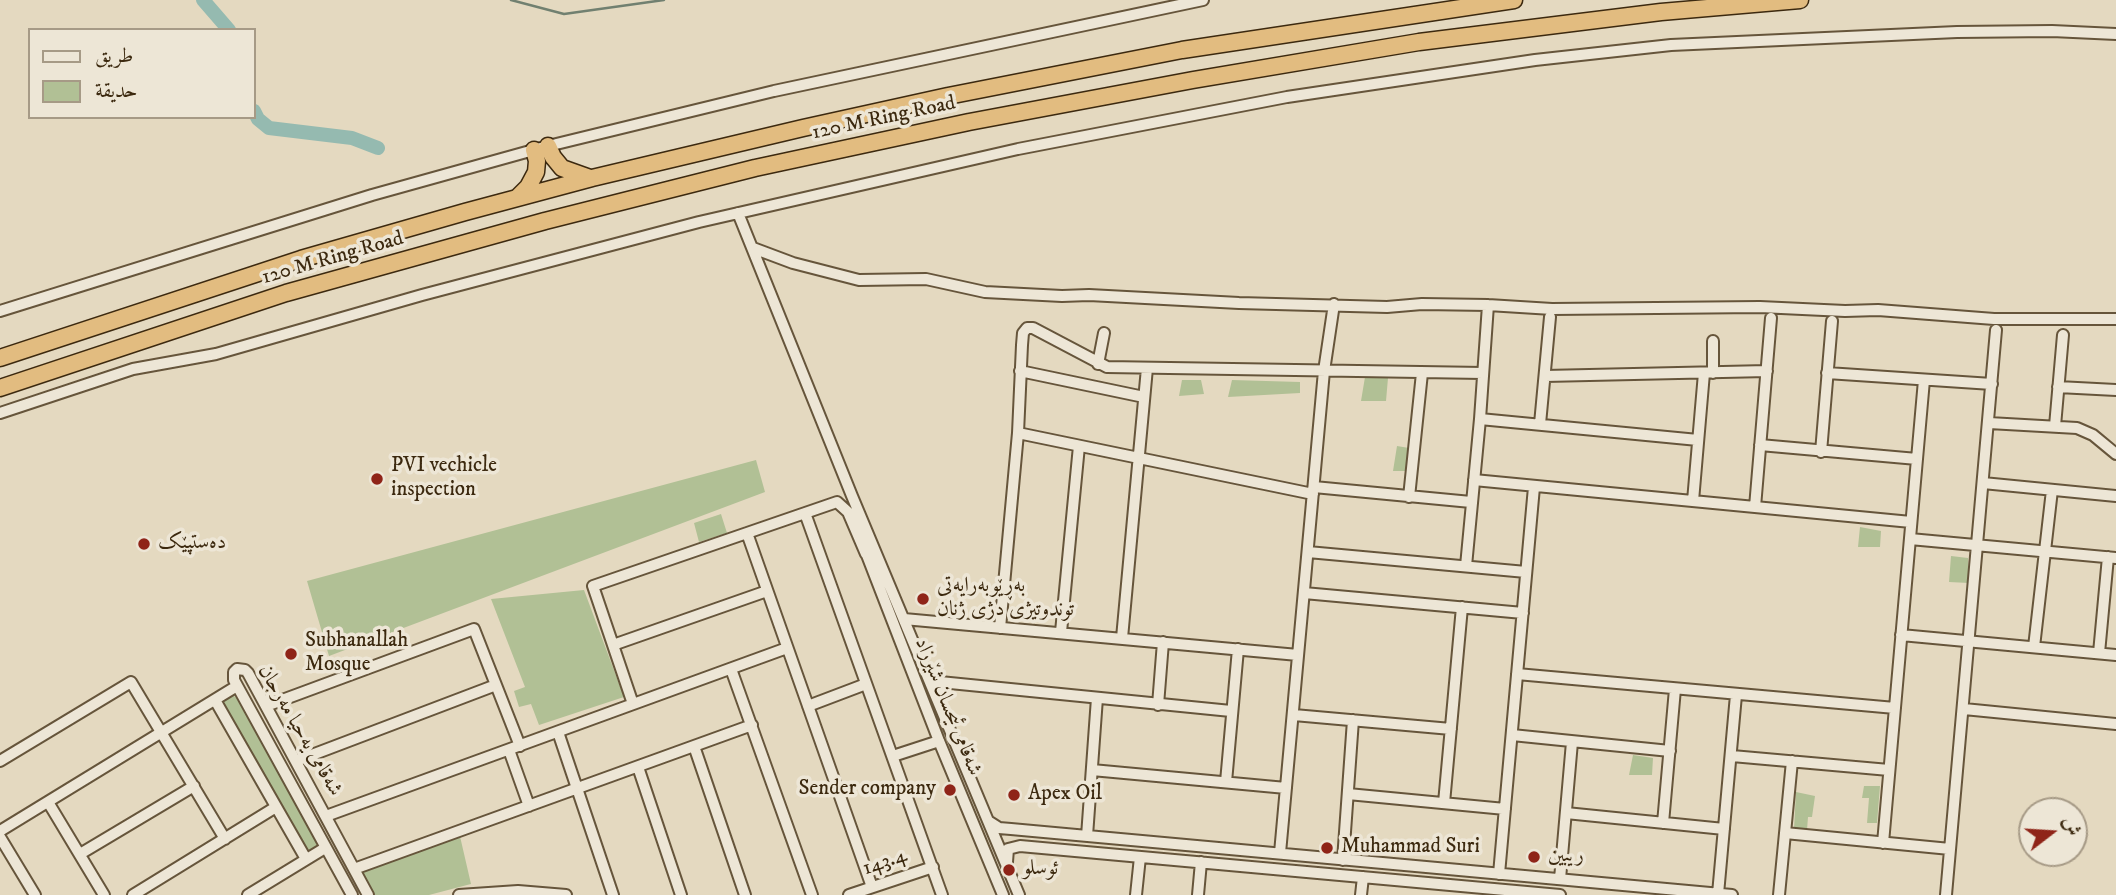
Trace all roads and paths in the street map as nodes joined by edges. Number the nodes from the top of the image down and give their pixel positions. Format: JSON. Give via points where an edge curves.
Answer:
{"nodes":[{"id":1,"x":1203,"y":0,"type":"edge"},
{"id":2,"x":1514,"y":0,"type":"edge"},
{"id":3,"x":1800,"y":0,"type":"edge"},
{"id":4,"x":2116,"y":34,"type":"edge"},
{"id":5,"x":541,"y":148,"type":"junction"},
{"id":6,"x":592,"y":178,"type":"junction"},
{"id":7,"x":514,"y":199,"type":"junction"},
{"id":8,"x":738,"y":213,"type":"junction"},
{"id":9,"x":752,"y":248,"type":"junction"},
{"id":10,"x":1334,"y":304,"type":"junction"},
{"id":11,"x":1488,"y":305,"type":"junction"},
{"id":12,"x":0,"y":311,"type":"edge"},
{"id":13,"x":1550,"y":317,"type":"dead end"},
{"id":14,"x":1772,"y":318,"type":"dead end"},
{"id":15,"x":2116,"y":320,"type":"edge"},
{"id":16,"x":1832,"y":321,"type":"dead end"},
{"id":17,"x":1996,"y":330,"type":"dead end"},
{"id":18,"x":1104,"y":332,"type":"dead end"},
{"id":19,"x":2063,"y":335,"type":"dead end"},
{"id":20,"x":1713,"y":341,"type":"dead end"},
{"id":21,"x":0,"y":358,"type":"edge"},
{"id":22,"x":1098,"y":364,"type":"junction"},
{"id":23,"x":1147,"y":368,"type":"junction"},
{"id":24,"x":1020,"y":371,"type":"junction"},
{"id":25,"x":1324,"y":371,"type":"junction"},
{"id":26,"x":1767,"y":371,"type":"junction"},
{"id":27,"x":1422,"y":373,"type":"junction"},
{"id":28,"x":1483,"y":373,"type":"junction"},
{"id":29,"x":1708,"y":373,"type":"junction"},
{"id":30,"x":1827,"y":373,"type":"junction"},
{"id":31,"x":1545,"y":376,"type":"junction"},
{"id":32,"x":1924,"y":380,"type":"junction"},
{"id":33,"x":1992,"y":384,"type":"junction"},
{"id":34,"x":2058,"y":387,"type":"junction"},
{"id":35,"x":0,"y":388,"type":"edge"},
{"id":36,"x":2116,"y":390,"type":"edge"},
{"id":37,"x":1144,"y":397,"type":"junction"},
{"id":38,"x":0,"y":413,"type":"edge"},
{"id":39,"x":1480,"y":419,"type":"junction"},
{"id":40,"x":1989,"y":423,"type":"junction"},
{"id":41,"x":1539,"y":424,"type":"junction"},
{"id":42,"x":2055,"y":426,"type":"junction"},
{"id":43,"x":1018,"y":433,"type":"junction"},
{"id":44,"x":1698,"y":440,"type":"junction"},
{"id":45,"x":1760,"y":445,"type":"junction"},
{"id":46,"x":1079,"y":446,"type":"junction"},
{"id":47,"x":1821,"y":452,"type":"junction"},
{"id":48,"x":2116,"y":454,"type":"edge"},
{"id":49,"x":1138,"y":458,"type":"junction"},
{"id":50,"x":1917,"y":459,"type":"junction"},
{"id":51,"x":1474,"y":480,"type":"junction"},
{"id":52,"x":1983,"y":483,"type":"junction"},
{"id":53,"x":1534,"y":487,"type":"junction"},
{"id":54,"x":1313,"y":490,"type":"junction"},
{"id":55,"x":2052,"y":490,"type":"junction"},
{"id":56,"x":2116,"y":496,"type":"edge"},
{"id":57,"x":1409,"y":497,"type":"junction"},
{"id":58,"x":1693,"y":501,"type":"junction"},
{"id":59,"x":1471,"y":502,"type":"junction"},
{"id":60,"x":1755,"y":507,"type":"junction"},
{"id":61,"x":805,"y":513,"type":"junction"},
{"id":62,"x":1911,"y":522,"type":"junction"},
{"id":63,"x":866,"y":531,"type":"junction"},
{"id":64,"x":747,"y":533,"type":"junction"},
{"id":65,"x":1910,"y":539,"type":"junction"},
{"id":66,"x":1978,"y":545,"type":"junction"},
{"id":67,"x":1308,"y":552,"type":"junction"},
{"id":68,"x":2046,"y":552,"type":"junction"},
{"id":69,"x":866,"y":554,"type":"junction"},
{"id":70,"x":2112,"y":557,"type":"edge"},
{"id":71,"x":1466,"y":566,"type":"junction"},
{"id":72,"x":1526,"y":572,"type":"junction"},
{"id":73,"x":767,"y":591,"type":"junction"},
{"id":74,"x":1304,"y":593,"type":"junction"},
{"id":75,"x":1462,"y":607,"type":"junction"},
{"id":76,"x":1523,"y":613,"type":"junction"},
{"id":77,"x":904,"y":619,"type":"junction"},
{"id":78,"x":1000,"y":628,"type":"junction"},
{"id":79,"x":1061,"y":632,"type":"junction"},
{"id":80,"x":1901,"y":635,"type":"junction"},
{"id":81,"x":1122,"y":638,"type":"junction"},
{"id":82,"x":1969,"y":641,"type":"junction"},
{"id":83,"x":1163,"y":642,"type":"junction"},
{"id":84,"x":613,"y":645,"type":"junction"},
{"id":85,"x":2034,"y":647,"type":"junction"},
{"id":86,"x":787,"y":648,"type":"junction"},
{"id":87,"x":1238,"y":649,"type":"junction"},
{"id":88,"x":2099,"y":653,"type":"junction"},
{"id":89,"x":1298,"y":655,"type":"junction"},
{"id":90,"x":2116,"y":655,"type":"edge"},
{"id":91,"x":731,"y":669,"type":"junction"},
{"id":92,"x":1517,"y":674,"type":"junction"},
{"id":93,"x":930,"y":681,"type":"junction"},
{"id":94,"x":866,"y":684,"type":"junction"},
{"id":95,"x":496,"y":685,"type":"junction"},
{"id":96,"x":237,"y":686,"type":"junction"},
{"id":97,"x":1675,"y":689,"type":"junction"},
{"id":98,"x":1737,"y":695,"type":"junction"},
{"id":99,"x":1097,"y":698,"type":"junction"},
{"id":100,"x":215,"y":700,"type":"junction"},
{"id":101,"x":633,"y":704,"type":"junction"},
{"id":102,"x":1158,"y":705,"type":"junction"},
{"id":103,"x":266,"y":706,"type":"junction"},
{"id":104,"x":808,"y":706,"type":"junction"},
{"id":105,"x":1895,"y":708,"type":"junction"},
{"id":106,"x":1964,"y":709,"type":"junction"},
{"id":107,"x":1231,"y":711,"type":"junction"},
{"id":108,"x":1294,"y":715,"type":"junction"},
{"id":109,"x":1353,"y":720,"type":"junction"},
{"id":110,"x":2116,"y":724,"type":"edge"},
{"id":111,"x":752,"y":725,"type":"junction"},
{"id":112,"x":1451,"y":729,"type":"junction"},
{"id":113,"x":162,"y":732,"type":"junction"},
{"id":114,"x":558,"y":732,"type":"junction"},
{"id":115,"x":1512,"y":735,"type":"junction"},
{"id":116,"x":939,"y":741,"type":"junction"},
{"id":117,"x":1572,"y":742,"type":"junction"},
{"id":118,"x":694,"y":746,"type":"junction"},
{"id":119,"x":514,"y":748,"type":"junction"},
{"id":120,"x":1670,"y":751,"type":"junction"},
{"id":121,"x":892,"y":756,"type":"junction"},
{"id":122,"x":1732,"y":756,"type":"junction"},
{"id":123,"x":0,"y":761,"type":"edge"},
{"id":124,"x":296,"y":761,"type":"junction"},
{"id":125,"x":1792,"y":761,"type":"junction"},
{"id":126,"x":965,"y":766,"type":"junction"},
{"id":127,"x":638,"y":767,"type":"junction"},
{"id":128,"x":1092,"y":770,"type":"junction"},
{"id":129,"x":1889,"y":770,"type":"junction"},
{"id":130,"x":951,"y":772,"type":"junction"},
{"id":131,"x":1226,"y":782,"type":"junction"},
{"id":132,"x":194,"y":786,"type":"junction"},
{"id":133,"x":1286,"y":788,"type":"junction"},
{"id":134,"x":577,"y":789,"type":"junction"},
{"id":135,"x":1348,"y":794,"type":"junction"},
{"id":136,"x":48,"y":802,"type":"junction"},
{"id":137,"x":1444,"y":803,"type":"junction"},
{"id":138,"x":529,"y":806,"type":"junction"},
{"id":139,"x":276,"y":807,"type":"junction"},
{"id":140,"x":1505,"y":809,"type":"junction"},
{"id":141,"x":1566,"y":813,"type":"junction"},
{"id":142,"x":326,"y":816,"type":"junction"},
{"id":143,"x":988,"y":821,"type":"junction"},
{"id":144,"x":1663,"y":823,"type":"junction"},
{"id":145,"x":1724,"y":829,"type":"junction"},
{"id":146,"x":1020,"y":830,"type":"junction"},
{"id":147,"x":0,"y":831,"type":"edge"},
{"id":148,"x":1785,"y":833,"type":"junction"},
{"id":149,"x":1087,"y":836,"type":"junction"},
{"id":150,"x":0,"y":837,"type":"edge"},
{"id":151,"x":225,"y":839,"type":"junction"},
{"id":152,"x":1883,"y":843,"type":"junction"},
{"id":153,"x":1020,"y":846,"type":"junction"},
{"id":154,"x":325,"y":848,"type":"junction"},
{"id":155,"x":1950,"y":849,"type":"junction"},
{"id":156,"x":1280,"y":853,"type":"junction"},
{"id":157,"x":80,"y":854,"type":"junction"},
{"id":158,"x":1306,"y":856,"type":"junction"},
{"id":159,"x":1140,"y":857,"type":"junction"},
{"id":160,"x":306,"y":859,"type":"junction"},
{"id":161,"x":1343,"y":860,"type":"junction"},
{"id":162,"x":1201,"y":862,"type":"junction"},
{"id":163,"x":1007,"y":865,"type":"junction"},
{"id":164,"x":933,"y":867,"type":"junction"},
{"id":165,"x":354,"y":869,"type":"junction"},
{"id":166,"x":1304,"y":872,"type":"junction"},
{"id":167,"x":1499,"y":874,"type":"junction"},
{"id":168,"x":1363,"y":877,"type":"junction"},
{"id":169,"x":1560,"y":879,"type":"junction"},
{"id":170,"x":1421,"y":882,"type":"junction"},
{"id":171,"x":872,"y":887,"type":"junction"},
{"id":172,"x":1611,"y":890,"type":"edge"},
{"id":173,"x":1718,"y":894,"type":"edge"},
{"id":174,"x":35,"y":895,"type":"edge"},
{"id":175,"x":104,"y":895,"type":"edge"},
{"id":176,"x":133,"y":895,"type":"edge"},
{"id":177,"x":248,"y":895,"type":"edge"},
{"id":178,"x":352,"y":895,"type":"edge"},
{"id":179,"x":368,"y":895,"type":"edge"},
{"id":180,"x":459,"y":895,"type":"edge"},
{"id":181,"x":566,"y":895,"type":"edge"},
{"id":182,"x":613,"y":895,"type":"edge"},
{"id":183,"x":681,"y":895,"type":"edge"},
{"id":184,"x":745,"y":895,"type":"edge"},
{"id":185,"x":812,"y":895,"type":"edge"},
{"id":186,"x":849,"y":895,"type":"edge"},
{"id":187,"x":942,"y":895,"type":"edge"},
{"id":188,"x":1003,"y":895,"type":"edge"},
{"id":189,"x":1019,"y":895,"type":"edge"},
{"id":190,"x":1136,"y":895,"type":"edge"},
{"id":191,"x":1198,"y":895,"type":"edge"},
{"id":192,"x":1361,"y":895,"type":"edge"},
{"id":193,"x":1419,"y":895,"type":"edge"},
{"id":194,"x":1560,"y":895,"type":"edge"},
{"id":195,"x":1732,"y":895,"type":"edge"},
{"id":196,"x":1779,"y":895,"type":"edge"},
{"id":197,"x":1946,"y":895,"type":"edge"}],
"edges":[{"from":1,"to":5,"type":"street","via":[[774,91]]},
{"from":2,"to":6,"type":"highway","name":"120 M Ring Road","via":[[1169,52],[935,99]]},
{"from":3,"to":35,"type":"highway","name":"120 M Ring Road","via":[[1419,42],[889,139],[755,168],[439,249],[286,293]]},
{"from":4,"to":8,"type":"street","via":[[1867,35],[1671,45],[1535,60],[1287,97],[1032,146]]},
{"from":5,"to":6,"type":"highway","via":[[562,168]]},
{"from":5,"to":7,"type":"highway","via":[[534,177]]},
{"from":5,"to":12,"type":"street","via":[[372,195]]},
{"from":6,"to":7,"type":"highway","name":"120 M Ring Road"},
{"from":7,"to":21,"type":"highway","name":"120 M Ring Road","via":[[301,259]]},
{"from":8,"to":9,"type":"street","name":"شەقامی ئیحسان شێرزاد"},
{"from":8,"to":38,"type":"street","via":[[216,354],[133,369]]},
{"from":9,"to":10,"type":"street","via":[[859,280],[926,279],[985,292],[1062,296]]},
{"from":9,"to":63,"type":"street","name":"شەقامی ئیحسان شێرزاد"},
{"from":10,"to":11,"type":"street"},
{"from":10,"to":25,"type":"street"},
{"from":11,"to":15,"type":"street","via":[[1552,309],[1771,307],[1994,319]]},
{"from":11,"to":28,"type":"street"},
{"from":13,"to":31,"type":"street"},
{"from":14,"to":26,"type":"street"},
{"from":16,"to":30,"type":"street"},
{"from":17,"to":33,"type":"street"},
{"from":18,"to":22,"type":"street"},
{"from":19,"to":34,"type":"street"},
{"from":20,"to":29,"type":"street"},
{"from":22,"to":23,"type":"street"},
{"from":22,"to":24,"type":"street","via":[[1027,328]]},
{"from":23,"to":25,"type":"street"},
{"from":23,"to":37,"type":"street"},
{"from":24,"to":37,"type":"street"},
{"from":24,"to":43,"type":"street"},
{"from":25,"to":27,"type":"street"},
{"from":25,"to":54,"type":"street"},
{"from":26,"to":29,"type":"street"},
{"from":26,"to":45,"type":"street"},
{"from":27,"to":28,"type":"street"},
{"from":27,"to":57,"type":"street"},
{"from":28,"to":39,"type":"street"},
{"from":29,"to":31,"type":"street"},
{"from":29,"to":44,"type":"street"},
{"from":30,"to":32,"type":"street"},
{"from":30,"to":47,"type":"street"},
{"from":31,"to":41,"type":"street"},
{"from":32,"to":33,"type":"street"},
{"from":32,"to":50,"type":"street"},
{"from":33,"to":40,"type":"street"},
{"from":34,"to":36,"type":"street"},
{"from":34,"to":42,"type":"street"},
{"from":37,"to":49,"type":"street"},
{"from":39,"to":41,"type":"street"},
{"from":39,"to":51,"type":"street"},
{"from":40,"to":42,"type":"street"},
{"from":40,"to":52,"type":"street"},
{"from":41,"to":44,"type":"street"},
{"from":42,"to":48,"type":"street","via":[[2085,431]]},
{"from":43,"to":46,"type":"street"},
{"from":43,"to":78,"type":"street"},
{"from":44,"to":58,"type":"street"},
{"from":45,"to":47,"type":"street"},
{"from":45,"to":60,"type":"street"},
{"from":46,"to":49,"type":"street"},
{"from":46,"to":79,"type":"street"},
{"from":47,"to":50,"type":"street"},
{"from":49,"to":54,"type":"street"},
{"from":49,"to":81,"type":"street"},
{"from":50,"to":62,"type":"street"},
{"from":51,"to":53,"type":"street"},
{"from":51,"to":59,"type":"street"},
{"from":52,"to":55,"type":"street"},
{"from":52,"to":66,"type":"street"},
{"from":53,"to":58,"type":"street"},
{"from":53,"to":72,"type":"street"},
{"from":54,"to":57,"type":"street"},
{"from":54,"to":67,"type":"street"},
{"from":55,"to":56,"type":"street"},
{"from":55,"to":68,"type":"street"},
{"from":57,"to":59,"type":"street"},
{"from":58,"to":60,"type":"street"},
{"from":59,"to":71,"type":"street"},
{"from":60,"to":62,"type":"street"},
{"from":61,"to":64,"type":"street"},
{"from":61,"to":69,"type":"street","via":[[837,502],[843,505]]},
{"from":61,"to":94,"type":"street"},
{"from":62,"to":65,"type":"street"},
{"from":63,"to":69,"type":"street","name":"شەقامی ئیحسان شێرزاد"},
{"from":63,"to":77,"type":"street","name":"شەقامی ئیحسان شێرزاد"},
{"from":64,"to":73,"type":"street"},
{"from":64,"to":84,"type":"street","via":[[593,586]]},
{"from":65,"to":66,"type":"street"},
{"from":65,"to":80,"type":"street"},
{"from":66,"to":68,"type":"street"},
{"from":66,"to":82,"type":"street"},
{"from":67,"to":71,"type":"street"},
{"from":67,"to":74,"type":"street"},
{"from":68,"to":70,"type":"street"},
{"from":68,"to":85,"type":"street"},
{"from":69,"to":116,"type":"street","name":"شەقامی ئیحسان شێرزاد"},
{"from":70,"to":88,"type":"street"},
{"from":71,"to":72,"type":"street"},
{"from":72,"to":76,"type":"street"},
{"from":73,"to":84,"type":"street"},
{"from":73,"to":86,"type":"street"},
{"from":74,"to":75,"type":"street"},
{"from":74,"to":89,"type":"street"},
{"from":75,"to":76,"type":"street"},
{"from":75,"to":112,"type":"street"},
{"from":76,"to":92,"type":"street"},
{"from":77,"to":78,"type":"street"},
{"from":77,"to":93,"type":"street","name":"شەقامی ئیحسان شێرزاد"},
{"from":78,"to":79,"type":"street"},
{"from":79,"to":81,"type":"street"},
{"from":80,"to":82,"type":"street"},
{"from":80,"to":105,"type":"street"},
{"from":81,"to":83,"type":"street"},
{"from":82,"to":85,"type":"street"},
{"from":82,"to":106,"type":"street"},
{"from":83,"to":87,"type":"street"},
{"from":83,"to":102,"type":"street"},
{"from":84,"to":101,"type":"street"},
{"from":85,"to":88,"type":"street"},
{"from":86,"to":91,"type":"street"},
{"from":86,"to":104,"type":"street"},
{"from":87,"to":89,"type":"street"},
{"from":87,"to":107,"type":"street"},
{"from":88,"to":90,"type":"street"},
{"from":89,"to":108,"type":"street"},
{"from":91,"to":101,"type":"street"},
{"from":91,"to":111,"type":"street"},
{"from":92,"to":97,"type":"street"},
{"from":92,"to":115,"type":"street"},
{"from":93,"to":99,"type":"street"},
{"from":93,"to":126,"type":"street","name":"شەقامی ئیحسان شێرزاد"},
{"from":94,"to":104,"type":"street"},
{"from":94,"to":121,"type":"street"},
{"from":95,"to":103,"type":"street","via":[[474,629]]},
{"from":95,"to":119,"type":"street"},
{"from":95,"to":124,"type":"street"},
{"from":96,"to":100,"type":"street"},
{"from":96,"to":103,"type":"street","name":"شەقامی یەحیا مەرجان","via":[[234,672],[242,668]]},
{"from":96,"to":154,"type":"street","name":"شەقامی یەحیا مەرجان"},
{"from":97,"to":98,"type":"street"},
{"from":97,"to":120,"type":"street"},
{"from":98,"to":105,"type":"street"},
{"from":98,"to":122,"type":"street"},
{"from":99,"to":102,"type":"street"},
{"from":99,"to":128,"type":"street"},
{"from":100,"to":113,"type":"street"},
{"from":100,"to":139,"type":"street"},
{"from":101,"to":114,"type":"street"},
{"from":102,"to":107,"type":"street"},
{"from":103,"to":124,"type":"street","name":"شەقامی یەحیا مەرجان"},
{"from":104,"to":171,"type":"street"},
{"from":105,"to":129,"type":"street"},
{"from":106,"to":110,"type":"street"},
{"from":106,"to":155,"type":"street"},
{"from":107,"to":131,"type":"street"},
{"from":108,"to":109,"type":"street"},
{"from":108,"to":133,"type":"street"},
{"from":109,"to":112,"type":"street"},
{"from":109,"to":135,"type":"street"},
{"from":111,"to":118,"type":"street"},
{"from":111,"to":185,"type":"street"},
{"from":112,"to":137,"type":"street"},
{"from":113,"to":123,"type":"street","via":[[131,682]]},
{"from":113,"to":132,"type":"street"},
{"from":113,"to":136,"type":"street"},
{"from":114,"to":119,"type":"street"},
{"from":114,"to":134,"type":"street"},
{"from":115,"to":117,"type":"street"},
{"from":115,"to":140,"type":"street"},
{"from":116,"to":121,"type":"street"},
{"from":116,"to":130,"type":"street","name":"شەقامی ئیحسان شێرزاد"},
{"from":117,"to":120,"type":"street"},
{"from":117,"to":141,"type":"street"},
{"from":118,"to":127,"type":"street"},
{"from":118,"to":184,"type":"street"},
{"from":119,"to":138,"type":"street"},
{"from":119,"to":142,"type":"street"},
{"from":120,"to":144,"type":"street"},
{"from":121,"to":164,"type":"street"},
{"from":122,"to":125,"type":"street"},
{"from":122,"to":145,"type":"street"},
{"from":124,"to":142,"type":"street","name":"شەقامی یەحیا مەرجان"},
{"from":125,"to":129,"type":"street"},
{"from":125,"to":148,"type":"street"},
{"from":126,"to":130,"type":"street"},
{"from":126,"to":143,"type":"street","name":"شەقامی ئیحسان شێرزاد"},
{"from":127,"to":134,"type":"street"},
{"from":127,"to":183,"type":"street"},
{"from":128,"to":131,"type":"street"},
{"from":128,"to":149,"type":"street"},
{"from":129,"to":152,"type":"street"},
{"from":130,"to":188,"type":"street","name":"شەقامی ئیحسان شێرزاد"},
{"from":131,"to":133,"type":"street"},
{"from":132,"to":151,"type":"street"},
{"from":132,"to":157,"type":"street"},
{"from":133,"to":156,"type":"street"},
{"from":134,"to":138,"type":"street"},
{"from":134,"to":182,"type":"street"},
{"from":135,"to":137,"type":"street"},
{"from":135,"to":161,"type":"street"},
{"from":136,"to":147,"type":"street"},
{"from":136,"to":157,"type":"street"},
{"from":137,"to":140,"type":"street"},
{"from":138,"to":165,"type":"street"},
{"from":139,"to":151,"type":"street"},
{"from":139,"to":160,"type":"street"},
{"from":140,"to":167,"type":"street"},
{"from":141,"to":144,"type":"street"},
{"from":141,"to":169,"type":"street"},
{"from":142,"to":165,"type":"street","name":"شەقامی یەحیا مەرجان"},
{"from":143,"to":146,"type":"street","via":[[999,828]]},
{"from":143,"to":163,"type":"street","name":"شەقامی ئیحسان شێرزاد"},
{"from":144,"to":145,"type":"street"},
{"from":145,"to":173,"type":"street"},
{"from":146,"to":149,"type":"street"},
{"from":146,"to":153,"type":"street","via":[[1015,839]]},
{"from":148,"to":152,"type":"street"},
{"from":148,"to":196,"type":"street"},
{"from":149,"to":156,"type":"street"},
{"from":150,"to":174,"type":"street"},
{"from":151,"to":176,"type":"street"},
{"from":152,"to":155,"type":"street"},
{"from":153,"to":159,"type":"street"},
{"from":153,"to":163,"type":"street","via":[[1008,849]]},
{"from":154,"to":160,"type":"street"},
{"from":154,"to":178,"type":"street","name":"شەقامی یەحیا مەرجان"},
{"from":155,"to":197,"type":"street"},
{"from":156,"to":158,"type":"street"},
{"from":157,"to":175,"type":"street"},
{"from":158,"to":161,"type":"street"},
{"from":158,"to":166,"type":"street"},
{"from":159,"to":162,"type":"street"},
{"from":159,"to":190,"type":"street"},
{"from":160,"to":177,"type":"street"},
{"from":161,"to":167,"type":"street"},
{"from":162,"to":166,"type":"street"},
{"from":162,"to":191,"type":"street"},
{"from":163,"to":189,"type":"street","name":"شەقامی ئیحسان شێرزاد"},
{"from":164,"to":171,"type":"street","name":"143.4"},
{"from":164,"to":187,"type":"street"},
{"from":165,"to":179,"type":"street","name":"شەقامی یەحیا مەرجان"},
{"from":166,"to":168,"type":"street"},
{"from":167,"to":169,"type":"street"},
{"from":168,"to":170,"type":"street"},
{"from":168,"to":192,"type":"street"},
{"from":169,"to":172,"type":"street"},
{"from":170,"to":193,"type":"street"},
{"from":170,"to":194,"type":"street"},
{"from":171,"to":186,"type":"street","name":"143.4"},
{"from":172,"to":173,"type":"street"},
{"from":173,"to":195,"type":"street"},
{"from":180,"to":181,"type":"street","via":[[518,891]]}]}
